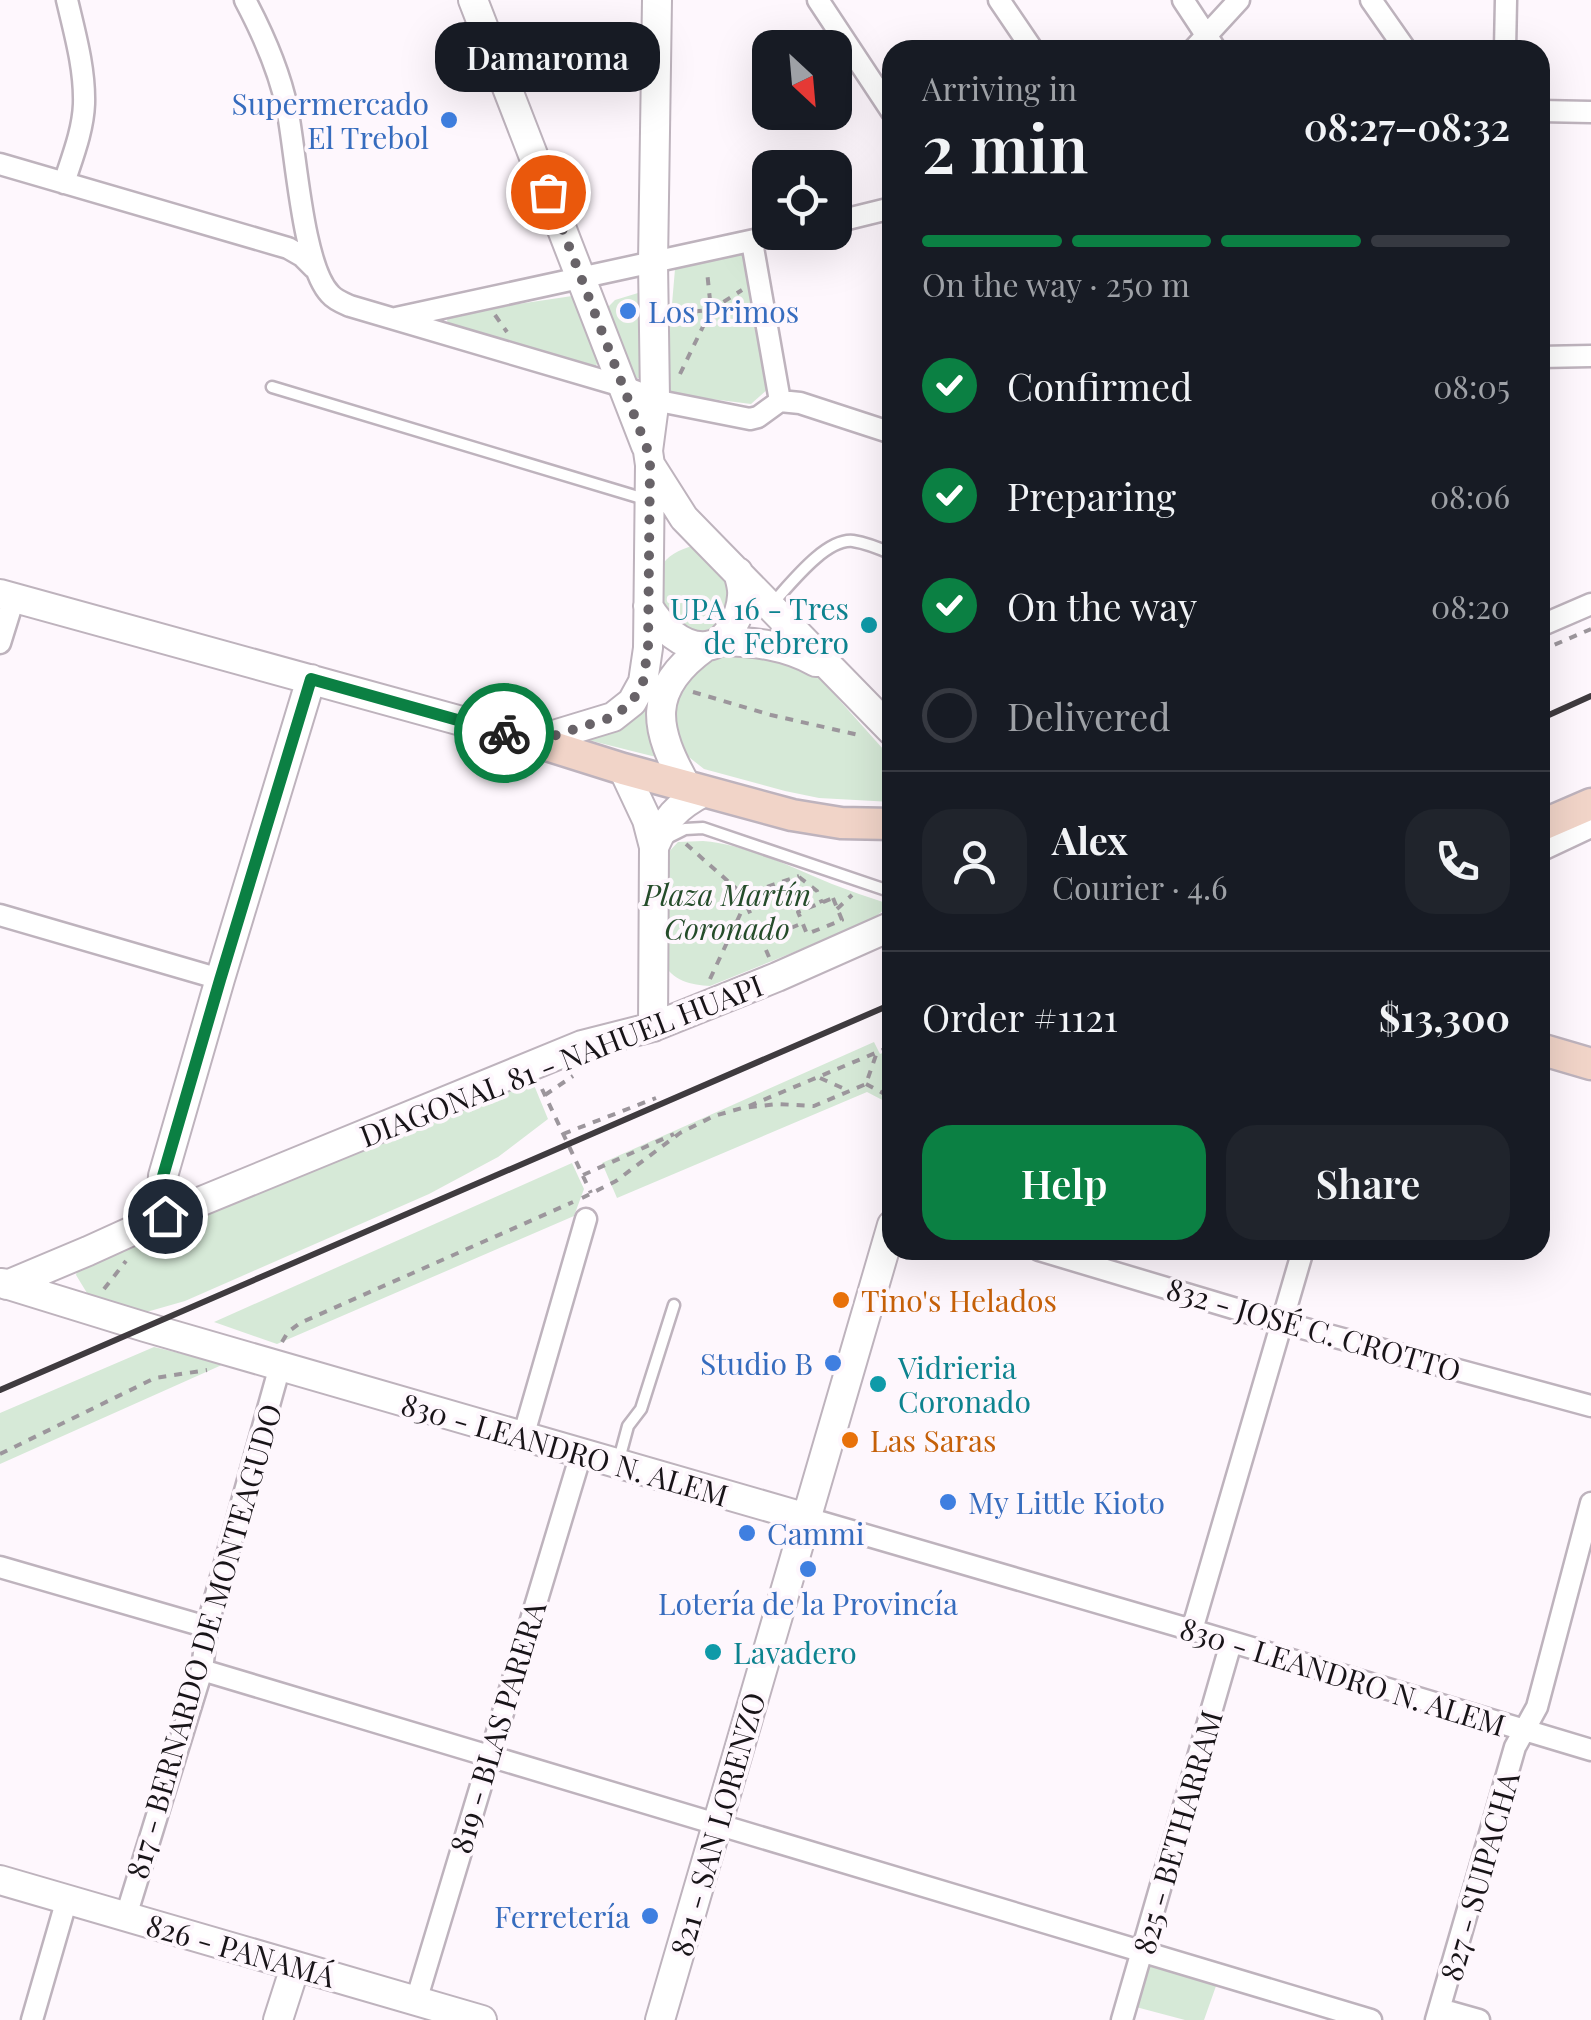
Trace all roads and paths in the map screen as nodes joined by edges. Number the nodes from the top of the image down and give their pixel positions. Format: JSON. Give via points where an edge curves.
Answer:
{"nodes":[{"id":1,"x":67,"y":0,"type":"edge"},
{"id":2,"x":245,"y":0,"type":"edge"},
{"id":3,"x":474,"y":0,"type":"edge"},
{"id":4,"x":657,"y":0,"type":"edge"},
{"id":5,"x":818,"y":0,"type":"edge"},
{"id":6,"x":1000,"y":0,"type":"edge"},
{"id":7,"x":1183,"y":0,"type":"edge"},
{"id":8,"x":1239,"y":0,"type":"edge"},
{"id":9,"x":1371,"y":0,"type":"edge"},
{"id":10,"x":1506,"y":0,"type":"edge"},
{"id":11,"x":1026,"y":40,"type":"edge"},
{"id":12,"x":1203,"y":40,"type":"edge"},
{"id":13,"x":1209,"y":40,"type":"edge"},
{"id":14,"x":1399,"y":40,"type":"edge"},
{"id":15,"x":1505,"y":40,"type":"edge"},
{"id":16,"x":882,"y":97,"type":"edge"},
{"id":17,"x":1550,"y":112,"type":"edge"},
{"id":18,"x":1591,"y":112,"type":"edge"},
{"id":19,"x":0,"y":164,"type":"edge"},
{"id":20,"x":64,"y":183,"type":"junction"},
{"id":21,"x":882,"y":210,"type":"edge"},
{"id":22,"x":852,"y":218,"type":"edge"},
{"id":23,"x":752,"y":242,"type":"edge"},
{"id":24,"x":753,"y":250,"type":"edge"},
{"id":25,"x":706,"y":251,"type":"junction"},
{"id":26,"x":653,"y":263,"type":"junction"},
{"id":27,"x":318,"y":272,"type":"junction"},
{"id":28,"x":582,"y":279,"type":"junction"},
{"id":29,"x":759,"y":280,"type":"junction"},
{"id":30,"x":484,"y":298,"type":"junction"},
{"id":31,"x":711,"y":310,"type":"junction"},
{"id":32,"x":654,"y":315,"type":"junction"},
{"id":33,"x":394,"y":318,"type":"junction"},
{"id":34,"x":524,"y":356,"type":"junction"},
{"id":35,"x":1550,"y":356,"type":"edge"},
{"id":36,"x":1591,"y":356,"type":"edge"},
{"id":37,"x":622,"y":386,"type":"junction"},
{"id":38,"x":272,"y":387,"type":"dead end"},
{"id":39,"x":664,"y":401,"type":"junction"},
{"id":40,"x":780,"y":401,"type":"junction"},
{"id":41,"x":882,"y":430,"type":"edge"},
{"id":42,"x":649,"y":458,"type":"junction"},
{"id":43,"x":650,"y":500,"type":"junction"},
{"id":44,"x":710,"y":542,"type":"junction"},
{"id":45,"x":882,"y":551,"type":"edge"},
{"id":46,"x":648,"y":568,"type":"junction"},
{"id":47,"x":738,"y":572,"type":"junction"},
{"id":48,"x":7,"y":596,"type":"edge"},
{"id":49,"x":1591,"y":604,"type":"edge"},
{"id":50,"x":648,"y":606,"type":"junction"},
{"id":51,"x":771,"y":606,"type":"junction"},
{"id":52,"x":1550,"y":622,"type":"edge"},
{"id":53,"x":1591,"y":629,"type":"edge"},
{"id":54,"x":0,"y":643,"type":"edge"},
{"id":55,"x":713,"y":644,"type":"junction"},
{"id":56,"x":1550,"y":647,"type":"edge"},
{"id":57,"x":836,"y":674,"type":"junction"},
{"id":58,"x":311,"y":679,"type":"junction"},
{"id":59,"x":667,"y":686,"type":"junction"},
{"id":60,"x":882,"y":721,"type":"edge"},
{"id":61,"x":864,"y":736,"type":"dead end"},
{"id":62,"x":534,"y":742,"type":"junction"},
{"id":63,"x":623,"y":769,"type":"junction"},
{"id":64,"x":695,"y":789,"type":"junction"},
{"id":65,"x":1591,"y":804,"type":"edge"},
{"id":66,"x":1550,"y":822,"type":"edge"},
{"id":67,"x":882,"y":824,"type":"edge"},
{"id":68,"x":1591,"y":827,"type":"edge"},
{"id":69,"x":664,"y":840,"type":"junction"},
{"id":70,"x":1550,"y":846,"type":"edge"},
{"id":71,"x":822,"y":869,"type":"junction"},
{"id":72,"x":798,"y":877,"type":"junction"},
{"id":73,"x":882,"y":889,"type":"edge"},
{"id":74,"x":739,"y":890,"type":"junction"},
{"id":75,"x":752,"y":892,"type":"junction"},
{"id":76,"x":822,"y":903,"type":"junction"},
{"id":77,"x":746,"y":906,"type":"junction"},
{"id":78,"x":0,"y":915,"type":"edge"},
{"id":79,"x":803,"y":923,"type":"junction"},
{"id":80,"x":882,"y":930,"type":"edge"},
{"id":81,"x":761,"y":940,"type":"junction"},
{"id":82,"x":654,"y":971,"type":"junction"},
{"id":83,"x":777,"y":977,"type":"junction"},
{"id":84,"x":220,"y":980,"type":"junction"},
{"id":85,"x":710,"y":1000,"type":"junction"},
{"id":86,"x":653,"y":1027,"type":"junction"},
{"id":87,"x":882,"y":1050,"type":"edge"},
{"id":88,"x":877,"y":1052,"type":"junction"},
{"id":89,"x":1550,"y":1052,"type":"edge"},
{"id":90,"x":1591,"y":1064,"type":"edge"},
{"id":91,"x":532,"y":1066,"type":"junction"},
{"id":92,"x":820,"y":1078,"type":"junction"},
{"id":93,"x":866,"y":1084,"type":"junction"},
{"id":94,"x":850,"y":1091,"type":"junction"},
{"id":95,"x":882,"y":1093,"type":"edge"},
{"id":96,"x":656,"y":1098,"type":"dead end"},
{"id":97,"x":742,"y":1108,"type":"junction"},
{"id":98,"x":697,"y":1124,"type":"junction"},
{"id":99,"x":563,"y":1134,"type":"junction"},
{"id":100,"x":583,"y":1174,"type":"junction"},
{"id":101,"x":592,"y":1194,"type":"junction"},
{"id":102,"x":165,"y":1216,"type":"junction"},
{"id":103,"x":586,"y":1219,"type":"joint"},
{"id":104,"x":882,"y":1259,"type":"edge"},
{"id":105,"x":1072,"y":1260,"type":"edge"},
{"id":106,"x":1299,"y":1260,"type":"edge"},
{"id":107,"x":4,"y":1284,"type":"edge"},
{"id":108,"x":674,"y":1305,"type":"dead end"},
{"id":109,"x":1280,"y":1322,"type":"junction"},
{"id":110,"x":275,"y":1364,"type":"junction"},
{"id":111,"x":218,"y":1366,"type":"dead end"},
{"id":112,"x":1591,"y":1406,"type":"edge"},
{"id":113,"x":524,"y":1437,"type":"junction"},
{"id":114,"x":0,"y":1454,"type":"edge"},
{"id":115,"x":581,"y":1454,"type":"junction"},
{"id":116,"x":617,"y":1464,"type":"junction"},
{"id":117,"x":1591,"y":1503,"type":"edge"},
{"id":118,"x":807,"y":1518,"type":"junction"},
{"id":119,"x":0,"y":1567,"type":"edge"},
{"id":120,"x":207,"y":1627,"type":"junction"},
{"id":121,"x":1192,"y":1630,"type":"junction"},
{"id":122,"x":1230,"y":1643,"type":"junction"},
{"id":123,"x":202,"y":1670,"type":"junction"},
{"id":124,"x":1524,"y":1730,"type":"junction"},
{"id":125,"x":1591,"y":1750,"type":"edge"},
{"id":126,"x":488,"y":1754,"type":"junction"},
{"id":127,"x":716,"y":1823,"type":"junction"},
{"id":128,"x":0,"y":1880,"type":"edge"},
{"id":129,"x":67,"y":1900,"type":"junction"},
{"id":130,"x":126,"y":1916,"type":"junction"},
{"id":131,"x":1143,"y":1952,"type":"junction"},
{"id":132,"x":295,"y":1967,"type":"junction"},
{"id":133,"x":416,"y":2001,"type":"junction"},
{"id":134,"x":1438,"y":2015,"type":"edge"},
{"id":135,"x":32,"y":2020,"type":"edge"},
{"id":136,"x":278,"y":2020,"type":"edge"},
{"id":137,"x":482,"y":2020,"type":"edge"},
{"id":138,"x":660,"y":2020,"type":"edge"},
{"id":139,"x":1122,"y":2020,"type":"edge"},
{"id":140,"x":1371,"y":2020,"type":"edge"},
{"id":141,"x":1478,"y":2020,"type":"edge"}],
"edges":[{"from":1,"to":20,"type":"street","via":[[84,105]]},
{"from":2,"to":27,"type":"street","via":[[283,90]]},
{"from":3,"to":28,"type":"street"},
{"from":4,"to":26,"type":"street"},
{"from":5,"to":16,"type":"street"},
{"from":6,"to":11,"type":"street"},
{"from":7,"to":12,"type":"street"},
{"from":8,"to":13,"type":"street"},
{"from":9,"to":14,"type":"street"},
{"from":10,"to":15,"type":"street"},
{"from":17,"to":18,"type":"street"},
{"from":19,"to":20,"type":"street"},
{"from":20,"to":27,"type":"street","via":[[288,248]]},
{"from":21,"to":22,"type":"street"},
{"from":23,"to":25,"type":"street"},
{"from":24,"to":29,"type":"street"},
{"from":25,"to":26,"type":"street"},
{"from":25,"to":31,"type":"path"},
{"from":26,"to":28,"type":"street"},
{"from":26,"to":32,"type":"street"},
{"from":27,"to":33,"type":"street","via":[[330,295]]},
{"from":28,"to":30,"type":"street"},
{"from":28,"to":37,"type":"street"},
{"from":29,"to":31,"type":"path"},
{"from":29,"to":40,"type":"street"},
{"from":30,"to":33,"type":"street"},
{"from":30,"to":34,"type":"path"},
{"from":31,"to":32,"type":"path"},
{"from":31,"to":39,"type":"path"},
{"from":32,"to":39,"type":"street"},
{"from":33,"to":34,"type":"street"},
{"from":34,"to":37,"type":"street"},
{"from":35,"to":36,"type":"street"},
{"from":37,"to":39,"type":"street"},
{"from":37,"to":42,"type":"street"},
{"from":38,"to":43,"type":"lane"},
{"from":39,"to":40,"type":"street","via":[[750,419]]},
{"from":39,"to":42,"type":"street"},
{"from":40,"to":41,"type":"street"},
{"from":42,"to":43,"type":"street"},
{"from":42,"to":44,"type":"street","via":[[676,506]]},
{"from":43,"to":46,"type":"street"},
{"from":44,"to":46,"type":"street","via":[[672,542]]},
{"from":44,"to":47,"type":"street"},
{"from":45,"to":51,"type":"lane","via":[[842,542],[814,560]]},
{"from":46,"to":50,"type":"street"},
{"from":47,"to":51,"type":"street"},
{"from":47,"to":55,"type":"street","via":[[740,610]]},
{"from":48,"to":54,"type":"street"},
{"from":48,"to":58,"type":"street"},
{"from":49,"to":52,"type":"street"},
{"from":50,"to":55,"type":"street","via":[[668,631]]},
{"from":50,"to":62,"type":"street","via":[[643,682],[632,702],[613,717]]},
{"from":51,"to":57,"type":"street"},
{"from":53,"to":56,"type":"path"},
{"from":55,"to":57,"type":"street","via":[[791,650]]},
{"from":55,"to":59,"type":"street","via":[[688,658]]},
{"from":57,"to":60,"type":"street"},
{"from":58,"to":62,"type":"street"},
{"from":58,"to":84,"type":"street"},
{"from":59,"to":61,"type":"path"},
{"from":59,"to":64,"type":"street","via":[[663,739]]},
{"from":62,"to":63,"type":"main road"},
{"from":63,"to":64,"type":"main road"},
{"from":63,"to":69,"type":"street"},
{"from":64,"to":67,"type":"main road","via":[[813,819]]},
{"from":64,"to":69,"type":"street","via":[[663,827]]},
{"from":65,"to":66,"type":"main road"},
{"from":68,"to":70,"type":"street"},
{"from":69,"to":71,"type":"lane","via":[[703,828]]},
{"from":69,"to":74,"type":"path"},
{"from":69,"to":82,"type":"street"},
{"from":71,"to":72,"type":"path"},
{"from":71,"to":73,"type":"lane"},
{"from":72,"to":75,"type":"path"},
{"from":72,"to":76,"type":"path"},
{"from":74,"to":75,"type":"path"},
{"from":74,"to":77,"type":"path","via":[[736,899]]},
{"from":75,"to":77,"type":"path"},
{"from":76,"to":79,"type":"path","via":[[798,912]]},
{"from":76,"to":79,"type":"path","via":[[833,898],[842,920],[807,934]]},
{"from":77,"to":81,"type":"path"},
{"from":77,"to":85,"type":"path"},
{"from":78,"to":84,"type":"street"},
{"from":79,"to":81,"type":"path"},
{"from":80,"to":83,"type":"street","name":"DIAGONAL 81 - NAHUEL HUAPI"},
{"from":81,"to":83,"type":"path"},
{"from":82,"to":85,"type":"street","via":[[682,996]]},
{"from":82,"to":86,"type":"street"},
{"from":83,"to":85,"type":"street","name":"DIAGONAL 81 - NAHUEL HUAPI"},
{"from":84,"to":102,"type":"street","via":[[163,1176]]},
{"from":85,"to":86,"type":"street","name":"DIAGONAL 81 - NAHUEL HUAPI"},
{"from":86,"to":91,"type":"street","name":"DIAGONAL 81 - NAHUEL HUAPI"},
{"from":87,"to":88,"type":"path"},
{"from":88,"to":92,"type":"path"},
{"from":88,"to":93,"type":"path"},
{"from":89,"to":90,"type":"main road"},
{"from":91,"to":99,"type":"path"},
{"from":91,"to":102,"type":"street","name":"DIAGONAL 81 - NAHUEL HUAPI"},
{"from":92,"to":94,"type":"path"},
{"from":92,"to":97,"type":"path"},
{"from":93,"to":94,"type":"path"},
{"from":93,"to":95,"type":"path"},
{"from":94,"to":97,"type":"path","via":[[814,1106]]},
{"from":96,"to":99,"type":"path"},
{"from":97,"to":98,"type":"path"},
{"from":98,"to":100,"type":"path"},
{"from":98,"to":101,"type":"path"},
{"from":99,"to":100,"type":"path"},
{"from":100,"to":101,"type":"path"},
{"from":101,"to":103,"type":"path"},
{"from":101,"to":110,"type":"path","via":[[300,1323],[288,1332]]},
{"from":102,"to":107,"type":"street","name":"DIAGONAL 81 - NAHUEL HUAPI"},
{"from":103,"to":113,"type":"street"},
{"from":104,"to":118,"type":"street","name":"821 - SAN LORENZO"},
{"from":105,"to":109,"type":"street","name":"832 - JOSÉ C. CROTTO"},
{"from":106,"to":109,"type":"street"},
{"from":107,"to":110,"type":"street","name":"830 - LEANDRO N. ALEM"},
{"from":108,"to":116,"type":"lane"},
{"from":109,"to":112,"type":"street","name":"832 - JOSÉ C. CROTTO"},
{"from":109,"to":121,"type":"street"},
{"from":110,"to":113,"type":"street","name":"830 - LEANDRO N. ALEM"},
{"from":110,"to":120,"type":"street","name":"817 - BERNARDO DE MONTEAGUDO"},
{"from":111,"to":114,"type":"path","via":[[155,1378]]},
{"from":113,"to":115,"type":"street","name":"830 - LEANDRO N. ALEM"},
{"from":115,"to":116,"type":"street","name":"830 - LEANDRO N. ALEM"},
{"from":115,"to":126,"type":"street","name":"819 - BLAS PARERA"},
{"from":116,"to":118,"type":"street","name":"830 - LEANDRO N. ALEM"},
{"from":117,"to":124,"type":"street","name":"827 - SUIPACHA"},
{"from":118,"to":121,"type":"street","name":"830 - LEANDRO N. ALEM"},
{"from":118,"to":127,"type":"street","name":"821 - SAN LORENZO"},
{"from":119,"to":120,"type":"street"},
{"from":120,"to":123,"type":"street","name":"817 - BERNARDO DE MONTEAGUDO"},
{"from":121,"to":122,"type":"street","name":"830 - LEANDRO N. ALEM"},
{"from":122,"to":124,"type":"street","name":"830 - LEANDRO N. ALEM"},
{"from":122,"to":131,"type":"street","name":"825 - BETHARRAM"},
{"from":123,"to":126,"type":"street"},
{"from":123,"to":130,"type":"street","name":"817 - BERNARDO DE MONTEAGUDO"},
{"from":124,"to":125,"type":"street","name":"830 - LEANDRO N. ALEM"},
{"from":124,"to":134,"type":"street","name":"827 - SUIPACHA"},
{"from":126,"to":127,"type":"street"},
{"from":126,"to":133,"type":"street","name":"819 - BLAS PARERA"},
{"from":127,"to":131,"type":"street"},
{"from":127,"to":138,"type":"street","name":"821 - SAN LORENZO"},
{"from":128,"to":129,"type":"street","name":"826 - PANAMÁ"},
{"from":129,"to":130,"type":"street","name":"826 - PANAMÁ"},
{"from":129,"to":135,"type":"street"},
{"from":130,"to":132,"type":"street","name":"826 - PANAMÁ"},
{"from":131,"to":139,"type":"street","name":"825 - BETHARRAM"},
{"from":131,"to":140,"type":"street"},
{"from":132,"to":133,"type":"street","name":"826 - PANAMÁ"},
{"from":132,"to":136,"type":"street"},
{"from":133,"to":137,"type":"street","name":"826 - PANAMÁ"},
{"from":134,"to":141,"type":"street"}]}
